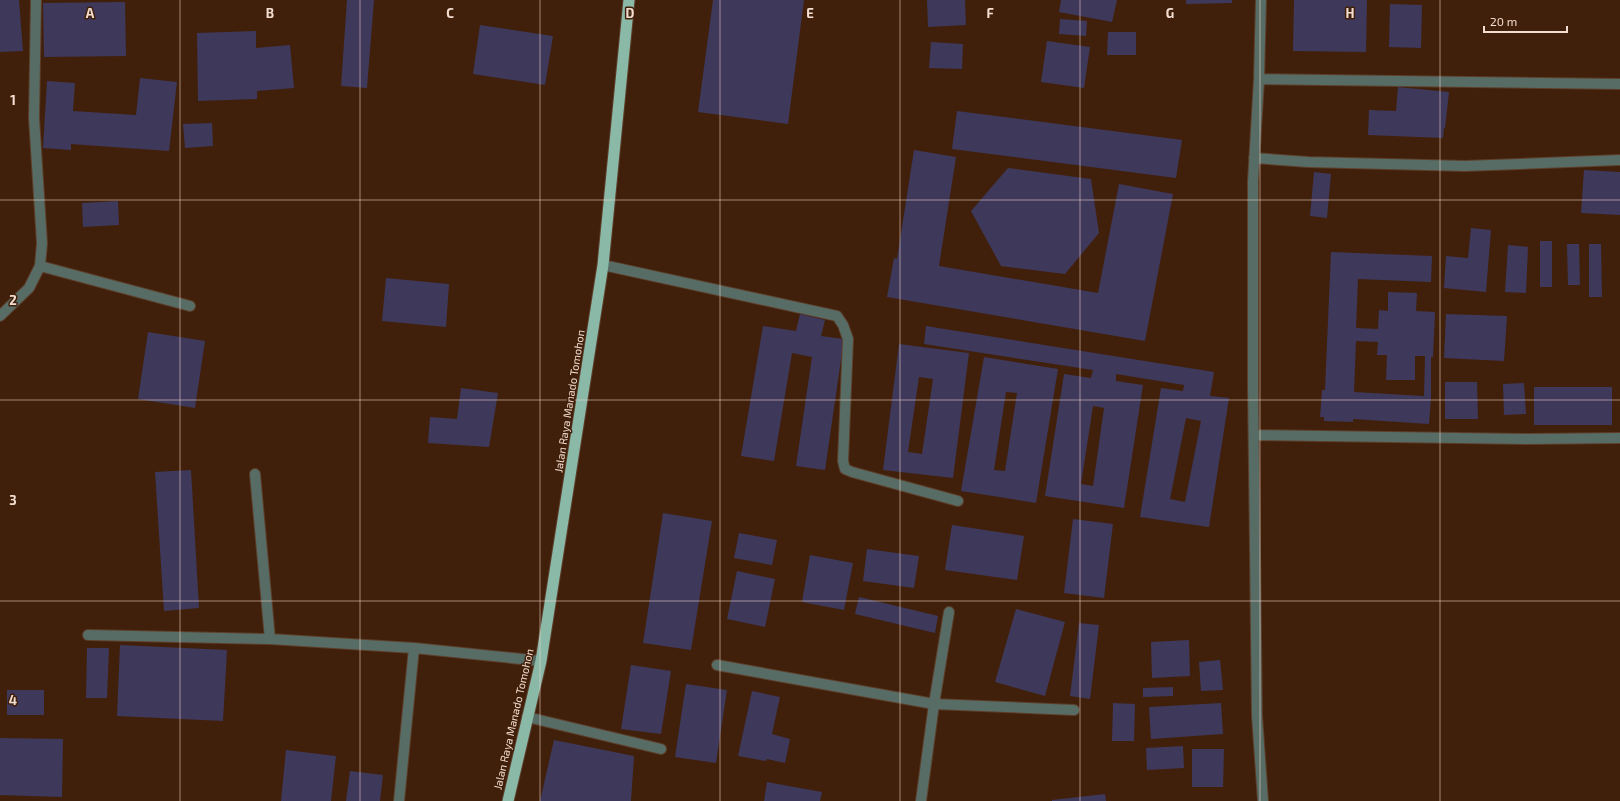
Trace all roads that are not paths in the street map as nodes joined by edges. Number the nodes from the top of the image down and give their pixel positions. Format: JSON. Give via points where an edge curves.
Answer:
{"nodes":[{"id":1,"x":36,"y":0,"type":"edge"},
{"id":2,"x":629,"y":0,"type":"edge"},
{"id":3,"x":1261,"y":0,"type":"edge"},
{"id":4,"x":1259,"y":79,"type":"junction"},
{"id":5,"x":1620,"y":84,"type":"edge"},
{"id":6,"x":1254,"y":158,"type":"junction"},
{"id":7,"x":1620,"y":160,"type":"edge"},
{"id":8,"x":604,"y":265,"type":"junction"},
{"id":9,"x":40,"y":266,"type":"junction"},
{"id":10,"x":190,"y":306,"type":"dead end"},
{"id":11,"x":0,"y":316,"type":"edge"},
{"id":12,"x":1254,"y":435,"type":"junction"},
{"id":13,"x":1620,"y":438,"type":"edge"},
{"id":14,"x":255,"y":474,"type":"dead end"},
{"id":15,"x":958,"y":501,"type":"dead end"},
{"id":16,"x":949,"y":612,"type":"dead end"},
{"id":17,"x":88,"y":635,"type":"dead end"},
{"id":18,"x":270,"y":639,"type":"junction"},
{"id":19,"x":414,"y":648,"type":"junction"},
{"id":20,"x":541,"y":661,"type":"junction"},
{"id":21,"x":717,"y":665,"type":"dead end"},
{"id":22,"x":934,"y":704,"type":"junction"},
{"id":23,"x":1074,"y":710,"type":"dead end"},
{"id":24,"x":527,"y":717,"type":"junction"},
{"id":25,"x":661,"y":749,"type":"dead end"},
{"id":26,"x":400,"y":801,"type":"edge"},
{"id":27,"x":508,"y":801,"type":"edge"},
{"id":28,"x":921,"y":801,"type":"edge"},
{"id":29,"x":1262,"y":801,"type":"edge"}],
"edges":[{"from":1,"to":9,"type":"street","via":[[34,118],[42,243]]},
{"from":2,"to":8,"type":"highway","name":"Jalan Raya Manado Tomohon"},
{"from":3,"to":4,"type":"street"},
{"from":4,"to":5,"type":"street"},
{"from":4,"to":6,"type":"street"},
{"from":6,"to":7,"type":"street","via":[[1464,166]]},
{"from":6,"to":12,"type":"street"},
{"from":8,"to":15,"type":"street","via":[[837,316],[848,339],[843,461],[845,469]]},
{"from":8,"to":20,"type":"highway","name":"Jalan Raya Manado Tomohon"},
{"from":9,"to":10,"type":"street"},
{"from":9,"to":11,"type":"street","via":[[29,288]]},
{"from":12,"to":13,"type":"street"},
{"from":12,"to":29,"type":"street","via":[[1257,716]]},
{"from":14,"to":18,"type":"street"},
{"from":16,"to":22,"type":"street"},
{"from":17,"to":18,"type":"street"},
{"from":18,"to":19,"type":"street"},
{"from":19,"to":20,"type":"street"},
{"from":19,"to":26,"type":"street"},
{"from":20,"to":24,"type":"highway","name":"Jalan Raya Manado Tomohon"},
{"from":21,"to":22,"type":"street"},
{"from":22,"to":23,"type":"street"},
{"from":22,"to":28,"type":"street"},
{"from":24,"to":25,"type":"street"},
{"from":24,"to":27,"type":"highway","name":"Jalan Raya Manado Tomohon"}]}
